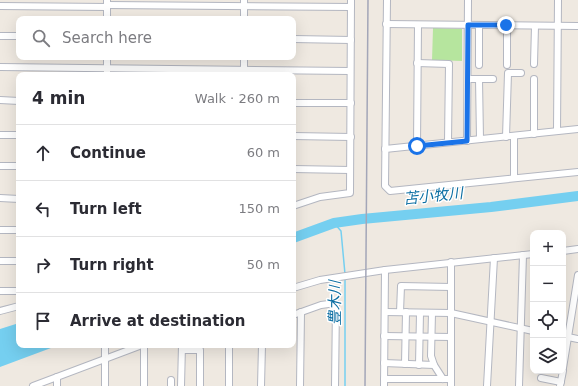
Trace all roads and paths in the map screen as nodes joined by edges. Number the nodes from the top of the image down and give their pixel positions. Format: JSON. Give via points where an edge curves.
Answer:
{"nodes":[{"id":1,"x":386,"y":0,"type":"edge"},
{"id":2,"x":468,"y":0,"type":"edge"},
{"id":3,"x":558,"y":0,"type":"edge"},
{"id":4,"x":244,"y":3,"type":"edge"},
{"id":5,"x":351,"y":3,"type":"edge"},
{"id":6,"x":107,"y":4,"type":"edge"},
{"id":7,"x":0,"y":6,"type":"edge"},
{"id":8,"x":107,"y":16,"type":"edge"},
{"id":9,"x":244,"y":16,"type":"edge"},
{"id":10,"x":386,"y":24,"type":"junction"},
{"id":11,"x":418,"y":25,"type":"junction"},
{"id":12,"x":468,"y":25,"type":"junction"},
{"id":13,"x":480,"y":25,"type":"junction"},
{"id":14,"x":506,"y":25,"type":"junction"},
{"id":15,"x":535,"y":26,"type":"junction"},
{"id":16,"x":557,"y":26,"type":"junction"},
{"id":17,"x":578,"y":26,"type":"edge"},
{"id":18,"x":0,"y":36,"type":"edge"},
{"id":19,"x":16,"y":36,"type":"edge"},
{"id":20,"x":296,"y":39,"type":"edge"},
{"id":21,"x":351,"y":40,"type":"junction"},
{"id":22,"x":107,"y":60,"type":"edge"},
{"id":23,"x":244,"y":60,"type":"edge"},
{"id":24,"x":417,"y":63,"type":"junction"},
{"id":25,"x":534,"y":64,"type":"dead end"},
{"id":26,"x":479,"y":65,"type":"dead end"},
{"id":27,"x":507,"y":65,"type":"dead end"},
{"id":28,"x":0,"y":67,"type":"edge"},
{"id":29,"x":350,"y":71,"type":"junction"},
{"id":30,"x":106,"y":72,"type":"edge"},
{"id":31,"x":244,"y":72,"type":"edge"},
{"id":32,"x":296,"y":72,"type":"edge"},
{"id":33,"x":520,"y":73,"type":"dead end"},
{"id":34,"x":468,"y":79,"type":"junction"},
{"id":35,"x":479,"y":79,"type":"junction"},
{"id":36,"x":493,"y":79,"type":"dead end"},
{"id":37,"x":534,"y":79,"type":"dead end"},
{"id":38,"x":0,"y":100,"type":"edge"},
{"id":39,"x":16,"y":101,"type":"edge"},
{"id":40,"x":296,"y":103,"type":"edge"},
{"id":41,"x":351,"y":103,"type":"junction"},
{"id":42,"x":578,"y":130,"type":"edge"},
{"id":43,"x":557,"y":131,"type":"junction"},
{"id":44,"x":534,"y":134,"type":"junction"},
{"id":45,"x":0,"y":135,"type":"edge"},
{"id":46,"x":16,"y":135,"type":"edge"},
{"id":47,"x":296,"y":136,"type":"edge"},
{"id":48,"x":514,"y":136,"type":"junction"},
{"id":49,"x":351,"y":137,"type":"junction"},
{"id":50,"x":506,"y":137,"type":"junction"},
{"id":51,"x":480,"y":140,"type":"junction"},
{"id":52,"x":467,"y":141,"type":"junction"},
{"id":53,"x":448,"y":142,"type":"junction"},
{"id":54,"x":417,"y":146,"type":"junction"},
{"id":55,"x":385,"y":149,"type":"junction"},
{"id":56,"x":0,"y":166,"type":"edge"},
{"id":57,"x":16,"y":166,"type":"edge"},
{"id":58,"x":296,"y":169,"type":"edge"},
{"id":59,"x":350,"y":170,"type":"junction"},
{"id":60,"x":578,"y":172,"type":"edge"},
{"id":61,"x":514,"y":178,"type":"junction"},
{"id":62,"x":0,"y":198,"type":"edge"},
{"id":63,"x":16,"y":199,"type":"edge"},
{"id":64,"x":296,"y":205,"type":"edge"},
{"id":65,"x":0,"y":230,"type":"edge"},
{"id":66,"x":16,"y":230,"type":"edge"},
{"id":67,"x":578,"y":249,"type":"edge"},
{"id":68,"x":566,"y":251,"type":"edge"},
{"id":69,"x":530,"y":254,"type":"edge"},
{"id":70,"x":523,"y":255,"type":"junction"},
{"id":71,"x":494,"y":258,"type":"junction"},
{"id":72,"x":0,"y":261,"type":"edge"},
{"id":73,"x":16,"y":261,"type":"edge"},
{"id":74,"x":451,"y":262,"type":"junction"},
{"id":75,"x":385,"y":270,"type":"junction"},
{"id":76,"x":578,"y":275,"type":"edge"},
{"id":77,"x":296,"y":287,"type":"edge"},
{"id":78,"x":451,"y":287,"type":"junction"},
{"id":79,"x":0,"y":291,"type":"edge"},
{"id":80,"x":16,"y":291,"type":"edge"},
{"id":81,"x":16,"y":307,"type":"edge"},
{"id":82,"x":0,"y":311,"type":"edge"},
{"id":83,"x":301,"y":312,"type":"junction"},
{"id":84,"x":385,"y":312,"type":"junction"},
{"id":85,"x":403,"y":312,"type":"junction"},
{"id":86,"x":420,"y":312,"type":"junction"},
{"id":87,"x":432,"y":313,"type":"junction"},
{"id":88,"x":452,"y":313,"type":"junction"},
{"id":89,"x":296,"y":314,"type":"edge"},
{"id":90,"x":490,"y":322,"type":"junction"},
{"id":91,"x":521,"y":329,"type":"junction"},
{"id":92,"x":530,"y":330,"type":"edge"},
{"id":93,"x":384,"y":336,"type":"junction"},
{"id":94,"x":406,"y":336,"type":"junction"},
{"id":95,"x":420,"y":337,"type":"junction"},
{"id":96,"x":431,"y":337,"type":"junction"},
{"id":97,"x":451,"y":337,"type":"junction"},
{"id":98,"x":566,"y":337,"type":"edge"},
{"id":99,"x":578,"y":339,"type":"edge"},
{"id":100,"x":105,"y":348,"type":"edge"},
{"id":101,"x":134,"y":348,"type":"edge"},
{"id":102,"x":143,"y":348,"type":"edge"},
{"id":103,"x":182,"y":348,"type":"edge"},
{"id":104,"x":229,"y":348,"type":"edge"},
{"id":105,"x":262,"y":348,"type":"edge"},
{"id":106,"x":105,"y":358,"type":"junction"},
{"id":107,"x":384,"y":364,"type":"junction"},
{"id":108,"x":406,"y":364,"type":"junction"},
{"id":109,"x":419,"y":365,"type":"junction"},
{"id":110,"x":434,"y":366,"type":"junction"},
{"id":111,"x":562,"y":374,"type":"edge"},
{"id":112,"x":57,"y":377,"type":"junction"},
{"id":113,"x":541,"y":378,"type":"dead end"},
{"id":114,"x":384,"y":379,"type":"junction"},
{"id":115,"x":414,"y":379,"type":"junction"},
{"id":116,"x":425,"y":379,"type":"junction"},
{"id":117,"x":443,"y":379,"type":"junction"},
{"id":118,"x":451,"y":379,"type":"junction"},
{"id":119,"x":560,"y":384,"type":"edge"},
{"id":120,"x":33,"y":386,"type":"edge"},
{"id":121,"x":57,"y":386,"type":"edge"},
{"id":122,"x":104,"y":386,"type":"edge"},
{"id":123,"x":144,"y":386,"type":"edge"},
{"id":124,"x":182,"y":386,"type":"edge"},
{"id":125,"x":200,"y":386,"type":"edge"},
{"id":126,"x":229,"y":386,"type":"edge"},
{"id":127,"x":262,"y":386,"type":"edge"},
{"id":128,"x":300,"y":386,"type":"edge"},
{"id":129,"x":335,"y":386,"type":"edge"},
{"id":130,"x":384,"y":386,"type":"edge"},
{"id":131,"x":414,"y":386,"type":"edge"},
{"id":132,"x":425,"y":386,"type":"edge"},
{"id":133,"x":451,"y":386,"type":"edge"},
{"id":134,"x":487,"y":386,"type":"edge"},
{"id":135,"x":519,"y":386,"type":"edge"}],
"edges":[{"from":1,"to":10,"type":"street"},
{"from":2,"to":12,"type":"street"},
{"from":3,"to":16,"type":"street"},
{"from":4,"to":5,"type":"street"},
{"from":4,"to":6,"type":"street"},
{"from":4,"to":9,"type":"street"},
{"from":5,"to":21,"type":"street"},
{"from":6,"to":7,"type":"street"},
{"from":6,"to":8,"type":"street"},
{"from":10,"to":11,"type":"street"},
{"from":10,"to":55,"type":"street"},
{"from":11,"to":12,"type":"street"},
{"from":11,"to":24,"type":"street"},
{"from":12,"to":13,"type":"street"},
{"from":12,"to":34,"type":"street"},
{"from":13,"to":14,"type":"street"},
{"from":13,"to":26,"type":"street"},
{"from":14,"to":15,"type":"street"},
{"from":14,"to":27,"type":"street"},
{"from":15,"to":16,"type":"street"},
{"from":15,"to":25,"type":"street"},
{"from":16,"to":17,"type":"street"},
{"from":16,"to":43,"type":"street"},
{"from":18,"to":19,"type":"street"},
{"from":20,"to":21,"type":"street"},
{"from":21,"to":29,"type":"street"},
{"from":22,"to":30,"type":"street"},
{"from":23,"to":31,"type":"street"},
{"from":24,"to":53,"type":"street","via":[[449,64]]},
{"from":24,"to":54,"type":"street"},
{"from":28,"to":30,"type":"street"},
{"from":29,"to":32,"type":"street"},
{"from":29,"to":41,"type":"street"},
{"from":30,"to":31,"type":"street"},
{"from":33,"to":50,"type":"street","via":[[508,73]]},
{"from":34,"to":35,"type":"street"},
{"from":34,"to":52,"type":"street"},
{"from":35,"to":36,"type":"street"},
{"from":35,"to":51,"type":"street"},
{"from":37,"to":44,"type":"street"},
{"from":38,"to":39,"type":"street"},
{"from":40,"to":41,"type":"street"},
{"from":41,"to":49,"type":"street"},
{"from":42,"to":43,"type":"street"},
{"from":43,"to":44,"type":"street"},
{"from":44,"to":48,"type":"street"},
{"from":45,"to":46,"type":"street"},
{"from":47,"to":49,"type":"street"},
{"from":48,"to":50,"type":"street"},
{"from":48,"to":61,"type":"street"},
{"from":49,"to":59,"type":"street"},
{"from":50,"to":51,"type":"street"},
{"from":51,"to":52,"type":"street"},
{"from":52,"to":53,"type":"street"},
{"from":53,"to":54,"type":"street"},
{"from":54,"to":55,"type":"street"},
{"from":55,"to":61,"type":"street","via":[[385,186],[390,190]]},
{"from":56,"to":57,"type":"street"},
{"from":58,"to":59,"type":"street"},
{"from":59,"to":64,"type":"street","via":[[350,193],[320,196]]},
{"from":60,"to":61,"type":"street"},
{"from":62,"to":63,"type":"street"},
{"from":65,"to":66,"type":"street"},
{"from":67,"to":68,"type":"street"},
{"from":69,"to":70,"type":"street"},
{"from":70,"to":71,"type":"street"},
{"from":70,"to":91,"type":"street"},
{"from":71,"to":74,"type":"street"},
{"from":71,"to":90,"type":"street"},
{"from":72,"to":73,"type":"street"},
{"from":74,"to":75,"type":"street"},
{"from":74,"to":78,"type":"street"},
{"from":75,"to":77,"type":"street","via":[[320,280]]},
{"from":75,"to":84,"type":"street"},
{"from":76,"to":98,"type":"street"},
{"from":78,"to":85,"type":"street","via":[[401,286]]},
{"from":78,"to":88,"type":"street"},
{"from":79,"to":80,"type":"street"},
{"from":81,"to":82,"type":"street"},
{"from":83,"to":89,"type":"street"},
{"from":83,"to":128,"type":"street"},
{"from":83,"to":129,"type":"street","via":[[336,303]]},
{"from":84,"to":85,"type":"street"},
{"from":84,"to":93,"type":"street"},
{"from":85,"to":86,"type":"street"},
{"from":85,"to":94,"type":"street"},
{"from":86,"to":87,"type":"street"},
{"from":86,"to":95,"type":"street"},
{"from":87,"to":88,"type":"street"},
{"from":87,"to":96,"type":"street"},
{"from":88,"to":90,"type":"street"},
{"from":88,"to":97,"type":"street"},
{"from":90,"to":91,"type":"street"},
{"from":90,"to":134,"type":"street"},
{"from":91,"to":92,"type":"street"},
{"from":91,"to":135,"type":"street"},
{"from":93,"to":94,"type":"street"},
{"from":93,"to":107,"type":"street"},
{"from":94,"to":95,"type":"street"},
{"from":94,"to":108,"type":"street"},
{"from":95,"to":96,"type":"street"},
{"from":95,"to":109,"type":"street"},
{"from":96,"to":97,"type":"street"},
{"from":96,"to":110,"type":"street"},
{"from":97,"to":118,"type":"street"},
{"from":98,"to":99,"type":"street"},
{"from":100,"to":106,"type":"street"},
{"from":101,"to":106,"type":"street"},
{"from":102,"to":123,"type":"street"},
{"from":103,"to":124,"type":"street"},
{"from":103,"to":125,"type":"street","via":[[200,350]]},
{"from":104,"to":126,"type":"street"},
{"from":105,"to":127,"type":"street"},
{"from":106,"to":112,"type":"street"},
{"from":106,"to":122,"type":"street"},
{"from":107,"to":108,"type":"street"},
{"from":107,"to":114,"type":"street"},
{"from":108,"to":109,"type":"street"},
{"from":109,"to":110,"type":"street"},
{"from":110,"to":117,"type":"street"},
{"from":111,"to":119,"type":"street"},
{"from":112,"to":120,"type":"street"},
{"from":112,"to":121,"type":"street"},
{"from":113,"to":119,"type":"street"},
{"from":114,"to":115,"type":"street"},
{"from":114,"to":130,"type":"street"},
{"from":115,"to":116,"type":"street"},
{"from":115,"to":131,"type":"street"},
{"from":116,"to":117,"type":"street"},
{"from":116,"to":132,"type":"street"},
{"from":117,"to":118,"type":"street"},
{"from":118,"to":133,"type":"street"}]}
